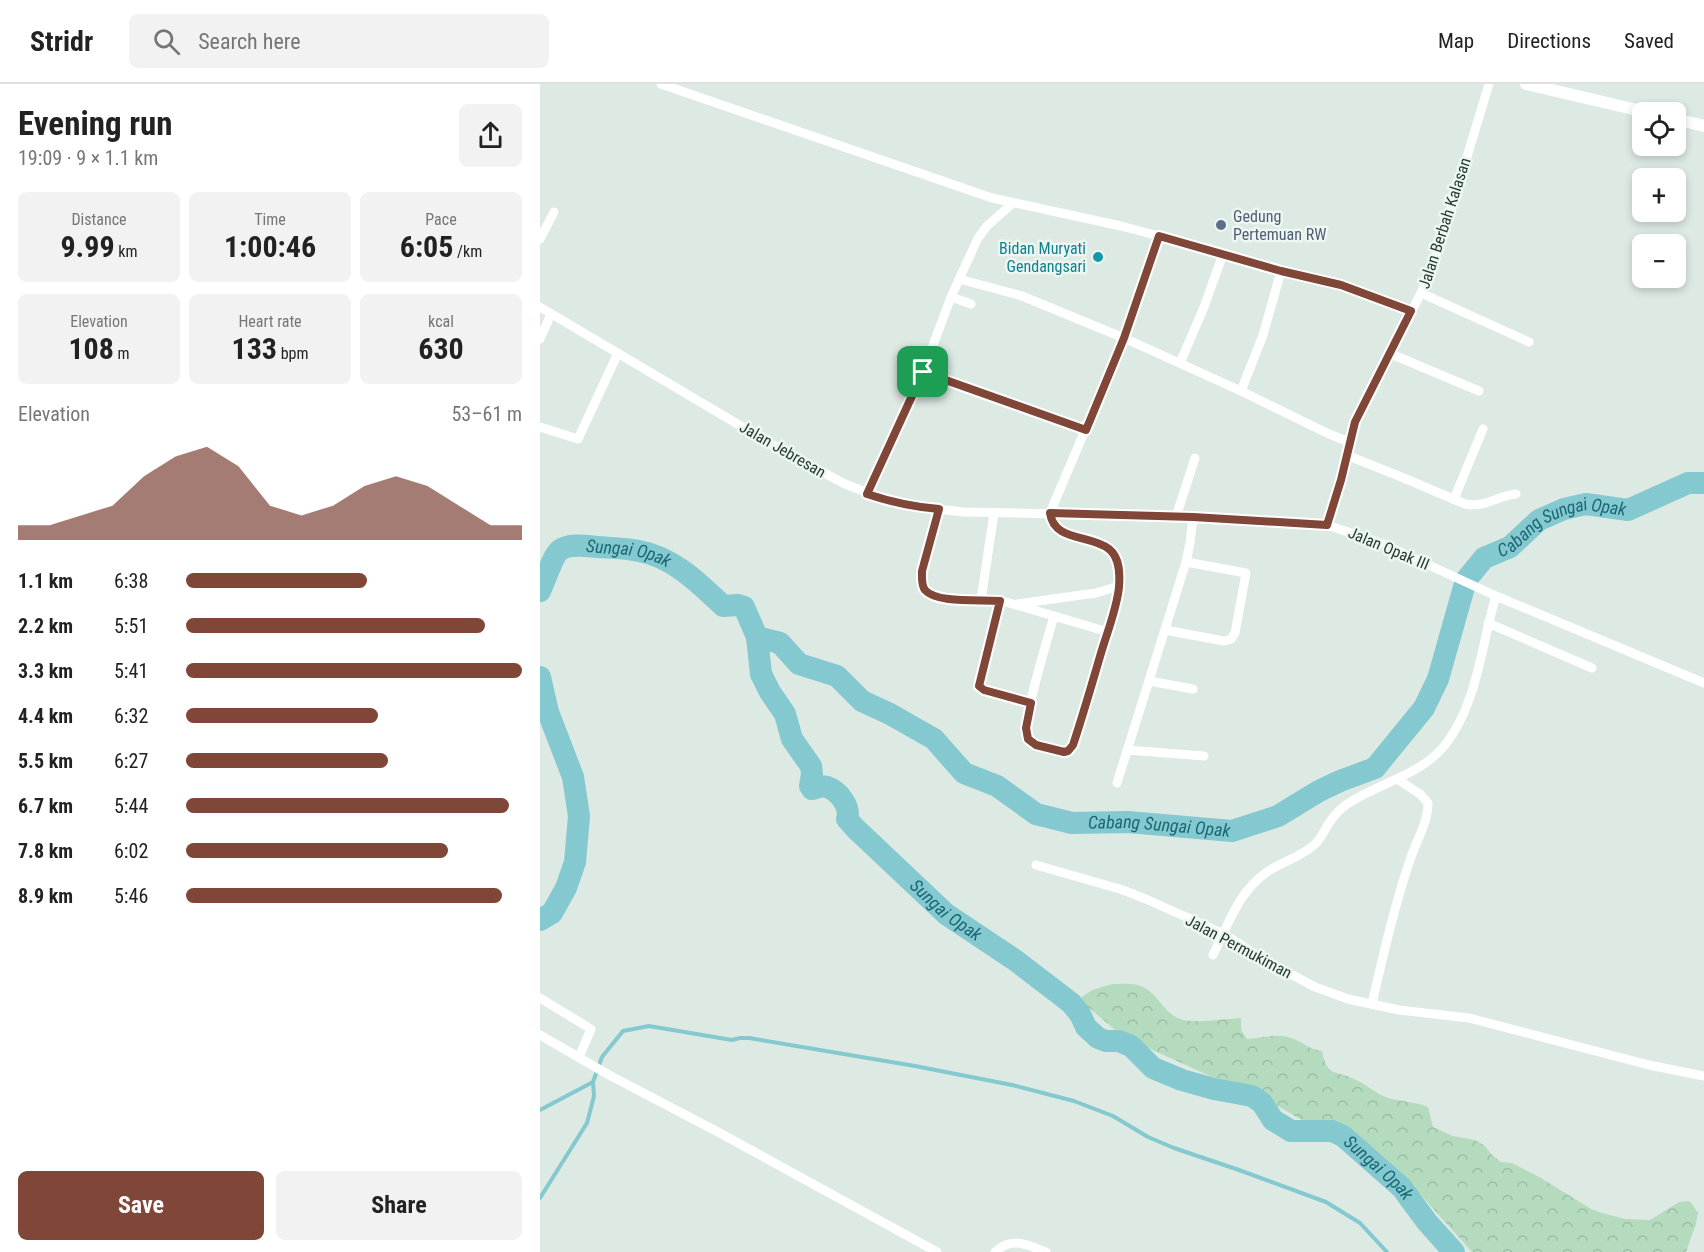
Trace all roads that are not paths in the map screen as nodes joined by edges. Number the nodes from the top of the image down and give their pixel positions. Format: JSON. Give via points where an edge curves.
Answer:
{"nodes":[{"id":1,"x":661,"y":84,"type":"edge"},
{"id":2,"x":1489,"y":84,"type":"edge"},
{"id":3,"x":1526,"y":84,"type":"edge"},
{"id":4,"x":1632,"y":109,"type":"edge"},
{"id":5,"x":1686,"y":122,"type":"edge"},
{"id":6,"x":1704,"y":126,"type":"edge"},
{"id":7,"x":1013,"y":203,"type":"junction"},
{"id":8,"x":554,"y":212,"type":"dead end"},
{"id":9,"x":1159,"y":236,"type":"junction"},
{"id":10,"x":540,"y":238,"type":"edge"},
{"id":11,"x":1223,"y":254,"type":"junction"},
{"id":12,"x":1281,"y":271,"type":"junction"},
{"id":13,"x":959,"y":279,"type":"junction"},
{"id":14,"x":1421,"y":293,"type":"junction"},
{"id":15,"x":951,"y":297,"type":"junction"},
{"id":16,"x":971,"y":304,"type":"dead end"},
{"id":17,"x":540,"y":307,"type":"edge"},
{"id":18,"x":1411,"y":311,"type":"junction"},
{"id":19,"x":551,"y":314,"type":"junction"},
{"id":20,"x":1124,"y":338,"type":"junction"},
{"id":21,"x":540,"y":339,"type":"edge"},
{"id":22,"x":1529,"y":342,"type":"dead end"},
{"id":23,"x":618,"y":353,"type":"junction"},
{"id":24,"x":1391,"y":354,"type":"junction"},
{"id":25,"x":1179,"y":363,"type":"junction"},
{"id":26,"x":923,"y":372,"type":"junction"},
{"id":27,"x":1240,"y":391,"type":"junction"},
{"id":28,"x":1479,"y":391,"type":"dead end"},
{"id":29,"x":540,"y":427,"type":"edge"},
{"id":30,"x":1483,"y":429,"type":"dead end"},
{"id":31,"x":1086,"y":430,"type":"junction"},
{"id":32,"x":1349,"y":442,"type":"junction"},
{"id":33,"x":1346,"y":455,"type":"junction"},
{"id":34,"x":1195,"y":458,"type":"dead end"},
{"id":35,"x":867,"y":494,"type":"junction"},
{"id":36,"x":1516,"y":494,"type":"dead end"},
{"id":37,"x":1454,"y":499,"type":"junction"},
{"id":38,"x":939,"y":509,"type":"junction"},
{"id":39,"x":994,"y":513,"type":"junction"},
{"id":40,"x":1050,"y":513,"type":"junction"},
{"id":41,"x":1176,"y":517,"type":"junction"},
{"id":42,"x":1193,"y":517,"type":"junction"},
{"id":43,"x":1327,"y":525,"type":"junction"},
{"id":44,"x":1186,"y":562,"type":"junction"},
{"id":45,"x":1119,"y":586,"type":"junction"},
{"id":46,"x":1496,"y":596,"type":"junction"},
{"id":47,"x":981,"y":600,"type":"junction"},
{"id":48,"x":1000,"y":601,"type":"junction"},
{"id":49,"x":1014,"y":604,"type":"junction"},
{"id":50,"x":1054,"y":616,"type":"junction"},
{"id":51,"x":1488,"y":623,"type":"junction"},
{"id":52,"x":1165,"y":630,"type":"junction"},
{"id":53,"x":1108,"y":632,"type":"junction"},
{"id":54,"x":1592,"y":668,"type":"dead end"},
{"id":55,"x":1149,"y":681,"type":"junction"},
{"id":56,"x":1704,"y":683,"type":"edge"},
{"id":57,"x":1193,"y":689,"type":"dead end"},
{"id":58,"x":1031,"y":703,"type":"junction"},
{"id":59,"x":1127,"y":750,"type":"junction"},
{"id":60,"x":1204,"y":756,"type":"dead end"},
{"id":61,"x":1397,"y":779,"type":"junction"},
{"id":62,"x":1117,"y":783,"type":"dead end"},
{"id":63,"x":1036,"y":865,"type":"dead end"},
{"id":64,"x":1224,"y":934,"type":"junction"},
{"id":65,"x":1213,"y":955,"type":"dead end"},
{"id":66,"x":540,"y":998,"type":"edge"},
{"id":67,"x":1372,"y":1004,"type":"junction"},
{"id":68,"x":540,"y":1035,"type":"edge"},
{"id":69,"x":579,"y":1057,"type":"junction"},
{"id":70,"x":1703,"y":1073,"type":"edge"},
{"id":71,"x":937,"y":1252,"type":"edge"},
{"id":72,"x":995,"y":1252,"type":"edge"},
{"id":73,"x":1046,"y":1252,"type":"edge"}],
"edges":[{"from":1,"to":7,"type":"street"},
{"from":2,"to":14,"type":"street","name":"Jalan Berbah Kalasan","via":[[1443,236]]},
{"from":3,"to":4,"type":"street"},
{"from":5,"to":6,"type":"street"},
{"from":7,"to":9,"type":"street"},
{"from":7,"to":13,"type":"street","via":[[978,238]]},
{"from":8,"to":10,"type":"street"},
{"from":9,"to":11,"type":"street"},
{"from":9,"to":20,"type":"street"},
{"from":11,"to":12,"type":"street"},
{"from":11,"to":25,"type":"street"},
{"from":12,"to":18,"type":"street","via":[[1341,285]]},
{"from":12,"to":27,"type":"street","via":[[1263,335]]},
{"from":13,"to":15,"type":"street"},
{"from":13,"to":20,"type":"street","via":[[1023,296]]},
{"from":14,"to":18,"type":"street","name":"Jalan Berbah Kalasan"},
{"from":14,"to":22,"type":"street"},
{"from":15,"to":16,"type":"street"},
{"from":15,"to":26,"type":"street"},
{"from":17,"to":19,"type":"street","name":"Jalan Jebresan"},
{"from":18,"to":24,"type":"street","name":"Jalan Berbah Kalasan"},
{"from":19,"to":21,"type":"street"},
{"from":19,"to":23,"type":"street","name":"Jalan Jebresan"},
{"from":20,"to":25,"type":"street"},
{"from":20,"to":31,"type":"street"},
{"from":23,"to":29,"type":"street","via":[[578,439]]},
{"from":23,"to":35,"type":"street","name":"Jalan Jebresan","via":[[783,451]]},
{"from":24,"to":28,"type":"street"},
{"from":24,"to":32,"type":"street","name":"Jalan Berbah Kalasan","via":[[1355,422]]},
{"from":25,"to":27,"type":"street"},
{"from":26,"to":31,"type":"street"},
{"from":26,"to":35,"type":"street"},
{"from":27,"to":32,"type":"street"},
{"from":30,"to":37,"type":"street"},
{"from":31,"to":40,"type":"street"},
{"from":32,"to":33,"type":"street","name":"Jalan Berbah Kalasan"},
{"from":33,"to":37,"type":"street"},
{"from":33,"to":43,"type":"street","name":"Jalan Berbah Kalasan"},
{"from":34,"to":41,"type":"street"},
{"from":35,"to":38,"type":"street","name":"Jalan Jebresan"},
{"from":36,"to":37,"type":"street","via":[[1475,506]]},
{"from":38,"to":39,"type":"street","name":"Jalan Jebresan"},
{"from":38,"to":47,"type":"street","via":[[922,571],[924,589],[934,596]]},
{"from":39,"to":40,"type":"street","name":"Jalan Jebresan"},
{"from":39,"to":47,"type":"street"},
{"from":40,"to":41,"type":"street","name":"Jalan Opak III"},
{"from":40,"to":45,"type":"street","via":[[1061,532],[1109,549],[1118,562]]},
{"from":41,"to":42,"type":"street","name":"Jalan Opak III"},
{"from":42,"to":43,"type":"street","name":"Jalan Opak III"},
{"from":42,"to":44,"type":"street"},
{"from":43,"to":46,"type":"street","name":"Jalan Opak III","via":[[1381,543]]},
{"from":44,"to":52,"type":"street"},
{"from":44,"to":52,"type":"street","via":[[1246,573],[1234,633],[1224,641]]},
{"from":45,"to":49,"type":"street","via":[[1096,593]]},
{"from":45,"to":53,"type":"street"},
{"from":46,"to":51,"type":"street"},
{"from":46,"to":56,"type":"street","name":"Jalan Opak III"},
{"from":47,"to":48,"type":"street"},
{"from":48,"to":49,"type":"street"},
{"from":48,"to":58,"type":"street","via":[[979,686]]},
{"from":49,"to":50,"type":"street"},
{"from":50,"to":53,"type":"street"},
{"from":50,"to":58,"type":"street"},
{"from":51,"to":54,"type":"street"},
{"from":51,"to":61,"type":"street","via":[[1477,677],[1455,729],[1427,763]]},
{"from":52,"to":55,"type":"street"},
{"from":53,"to":58,"type":"street","via":[[1071,749],[1047,749],[1028,739]]},
{"from":55,"to":57,"type":"street"},
{"from":55,"to":59,"type":"street"},
{"from":59,"to":60,"type":"street"},
{"from":59,"to":62,"type":"street"},
{"from":61,"to":64,"type":"street","via":[[1352,801],[1330,821],[1308,850],[1252,884]]},
{"from":61,"to":67,"type":"street","via":[[1428,803],[1428,814],[1410,859]]},
{"from":63,"to":64,"type":"street","name":"Jalan Permukiman","via":[[1123,890]]},
{"from":64,"to":65,"type":"street"},
{"from":64,"to":67,"type":"street","name":"Jalan Permukiman","via":[[1315,987]]},
{"from":66,"to":69,"type":"street","via":[[591,1029]]},
{"from":67,"to":70,"type":"street","name":"Jalan Permukiman","via":[[1469,1017],[1649,1065]]},
{"from":68,"to":69,"type":"street"},
{"from":69,"to":71,"type":"street"},
{"from":72,"to":73,"type":"street","via":[[1003,1245],[1018,1243]]}]}
